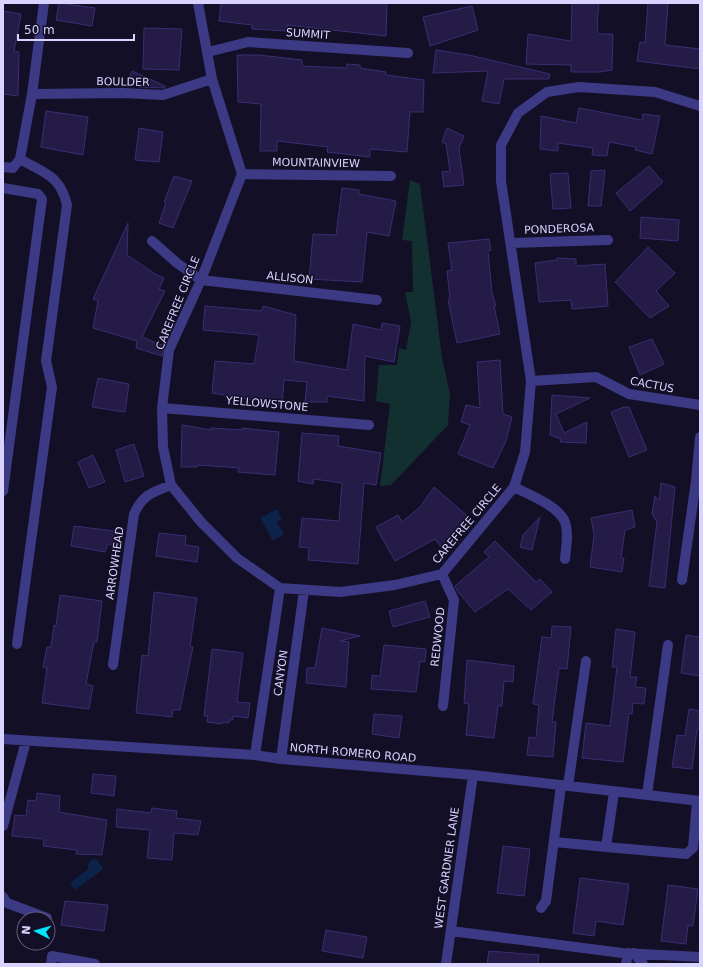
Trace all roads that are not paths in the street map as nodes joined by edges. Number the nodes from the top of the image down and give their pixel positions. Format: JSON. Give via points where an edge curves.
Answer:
{"nodes":[{"id":1,"x":44,"y":3,"type":"edge"},
{"id":2,"x":198,"y":3,"type":"edge"},
{"id":3,"x":208,"y":52,"type":"junction"},
{"id":4,"x":408,"y":53,"type":"dead end"},
{"id":5,"x":212,"y":79,"type":"junction"},
{"id":6,"x":32,"y":94,"type":"junction"},
{"id":7,"x":700,"y":106,"type":"edge"},
{"id":8,"x":20,"y":159,"type":"junction"},
{"id":9,"x":3,"y":167,"type":"edge"},
{"id":10,"x":242,"y":174,"type":"junction"},
{"id":11,"x":391,"y":176,"type":"dead end"},
{"id":12,"x":3,"y":188,"type":"edge"},
{"id":13,"x":608,"y":240,"type":"dead end"},
{"id":14,"x":152,"y":241,"type":"dead end"},
{"id":15,"x":511,"y":243,"type":"junction"},
{"id":16,"x":201,"y":280,"type":"junction"},
{"id":17,"x":377,"y":300,"type":"dead end"},
{"id":18,"x":531,"y":381,"type":"junction"},
{"id":19,"x":700,"y":405,"type":"edge"},
{"id":20,"x":162,"y":408,"type":"junction"},
{"id":21,"x":369,"y":425,"type":"dead end"},
{"id":22,"x":700,"y":437,"type":"edge"},
{"id":23,"x":698,"y":481,"type":"edge"},
{"id":24,"x":171,"y":485,"type":"junction"},
{"id":25,"x":514,"y":487,"type":"junction"},
{"id":26,"x":3,"y":491,"type":"edge"},
{"id":27,"x":565,"y":559,"type":"dead end"},
{"id":28,"x":442,"y":574,"type":"junction"},
{"id":29,"x":682,"y":580,"type":"dead end"},
{"id":30,"x":280,"y":588,"type":"junction"},
{"id":31,"x":304,"y":590,"type":"junction"},
{"id":32,"x":18,"y":644,"type":"dead end"},
{"id":33,"x":668,"y":645,"type":"dead end"},
{"id":34,"x":586,"y":661,"type":"dead end"},
{"id":35,"x":113,"y":665,"type":"dead end"},
{"id":36,"x":443,"y":706,"type":"dead end"},
{"id":37,"x":3,"y":739,"type":"edge"},
{"id":38,"x":26,"y":741,"type":"junction"},
{"id":39,"x":255,"y":755,"type":"junction"},
{"id":40,"x":281,"y":759,"type":"junction"},
{"id":41,"x":473,"y":775,"type":"junction"},
{"id":42,"x":565,"y":786,"type":"junction"},
{"id":43,"x":614,"y":792,"type":"junction"},
{"id":44,"x":647,"y":796,"type":"junction"},
{"id":45,"x":699,"y":801,"type":"edge"},
{"id":46,"x":3,"y":826,"type":"edge"},
{"id":47,"x":555,"y":842,"type":"junction"},
{"id":48,"x":606,"y":847,"type":"junction"},
{"id":49,"x":3,"y":897,"type":"edge"},
{"id":50,"x":541,"y":908,"type":"dead end"},
{"id":51,"x":28,"y":911,"type":"edge"},
{"id":52,"x":450,"y":931,"type":"junction"},
{"id":53,"x":631,"y":953,"type":"junction"},
{"id":54,"x":700,"y":957,"type":"edge"},
{"id":55,"x":51,"y":960,"type":"edge"},
{"id":56,"x":95,"y":964,"type":"edge"},
{"id":57,"x":446,"y":964,"type":"edge"},
{"id":58,"x":626,"y":964,"type":"edge"},
{"id":59,"x":643,"y":964,"type":"edge"}],
"edges":[{"from":1,"to":6,"type":"street"},
{"from":2,"to":3,"type":"street"},
{"from":3,"to":4,"type":"street","name":"SUMMIT","via":[[248,42]]},
{"from":3,"to":5,"type":"street"},
{"from":5,"to":6,"type":"street","name":"BOULDER","via":[[163,95]]},
{"from":5,"to":10,"type":"street"},
{"from":6,"to":8,"type":"street"},
{"from":7,"to":15,"type":"street","name":"CAREFREE CIRCLE","via":[[655,92],[579,87],[547,92],[518,113],[501,144],[501,181]]},
{"from":8,"to":9,"type":"street","via":[[12,168]]},
{"from":8,"to":32,"type":"street","via":[[56,180],[64,191],[66,205],[46,361],[52,387]]},
{"from":10,"to":11,"type":"street","name":"MOUNTAINVIEW"},
{"from":10,"to":16,"type":"street","name":"CAREFREE CIRCLE"},
{"from":12,"to":26,"type":"street","via":[[38,194],[42,199]]},
{"from":13,"to":15,"type":"street","name":"PONDEROSA"},
{"from":14,"to":16,"type":"street"},
{"from":15,"to":18,"type":"street","name":"CAREFREE CIRCLE"},
{"from":16,"to":17,"type":"street","name":"ALLISON"},
{"from":16,"to":20,"type":"street","name":"CAREFREE CIRCLE","via":[[169,350]]},
{"from":18,"to":19,"type":"street","name":"CACTUS","via":[[596,377],[629,394]]},
{"from":18,"to":25,"type":"street","name":"CAREFREE CIRCLE","via":[[525,452]]},
{"from":20,"to":21,"type":"street","name":"YELLOWSTONE"},
{"from":20,"to":24,"type":"street","name":"CAREFREE CIRCLE","via":[[163,447]]},
{"from":22,"to":23,"type":"street"},
{"from":23,"to":29,"type":"street"},
{"from":24,"to":30,"type":"street","name":"CAREFREE CIRCLE","via":[[201,522],[237,558]]},
{"from":24,"to":35,"type":"street","name":"ARROWHEAD","via":[[147,495],[139,502],[134,514]]},
{"from":25,"to":27,"type":"street","via":[[560,513],[565,522],[567,536]]},
{"from":25,"to":28,"type":"street","name":"CAREFREE CIRCLE"},
{"from":28,"to":31,"type":"street","name":"CAREFREE CIRCLE","via":[[395,585],[340,592]]},
{"from":28,"to":36,"type":"street","name":"REDWOOD","via":[[454,600]]},
{"from":30,"to":31,"type":"street","name":"CAREFREE CIRCLE"},
{"from":30,"to":39,"type":"street","name":"CANYON"},
{"from":31,"to":40,"type":"street","name":"CANYON"},
{"from":33,"to":44,"type":"street"},
{"from":34,"to":42,"type":"street"},
{"from":37,"to":38,"type":"street","name":"NORTH ROMERO ROAD"},
{"from":38,"to":39,"type":"street","name":"NORTH ROMERO ROAD"},
{"from":38,"to":46,"type":"street"},
{"from":39,"to":40,"type":"street","name":"NORTH ROMERO ROAD"},
{"from":40,"to":41,"type":"street","name":"NORTH ROMERO ROAD"},
{"from":41,"to":42,"type":"street","name":"NORTH ROMERO ROAD"},
{"from":41,"to":52,"type":"street","name":"WEST GARDNER LANE"},
{"from":42,"to":43,"type":"street","name":"NORTH ROMERO ROAD"},
{"from":42,"to":47,"type":"street"},
{"from":43,"to":44,"type":"street","name":"NORTH ROMERO ROAD"},
{"from":43,"to":48,"type":"street"},
{"from":44,"to":45,"type":"street","name":"NORTH ROMERO ROAD"},
{"from":45,"to":48,"type":"street","via":[[693,848],[686,854]]},
{"from":47,"to":48,"type":"street"},
{"from":47,"to":50,"type":"street","via":[[546,901]]},
{"from":49,"to":51,"type":"street","via":[[7,903]]},
{"from":52,"to":53,"type":"street"},
{"from":52,"to":57,"type":"street","name":"WEST GARDNER LANE"},
{"from":53,"to":54,"type":"street"},
{"from":53,"to":58,"type":"street"},
{"from":53,"to":59,"type":"street"},
{"from":55,"to":56,"type":"street"}]}
